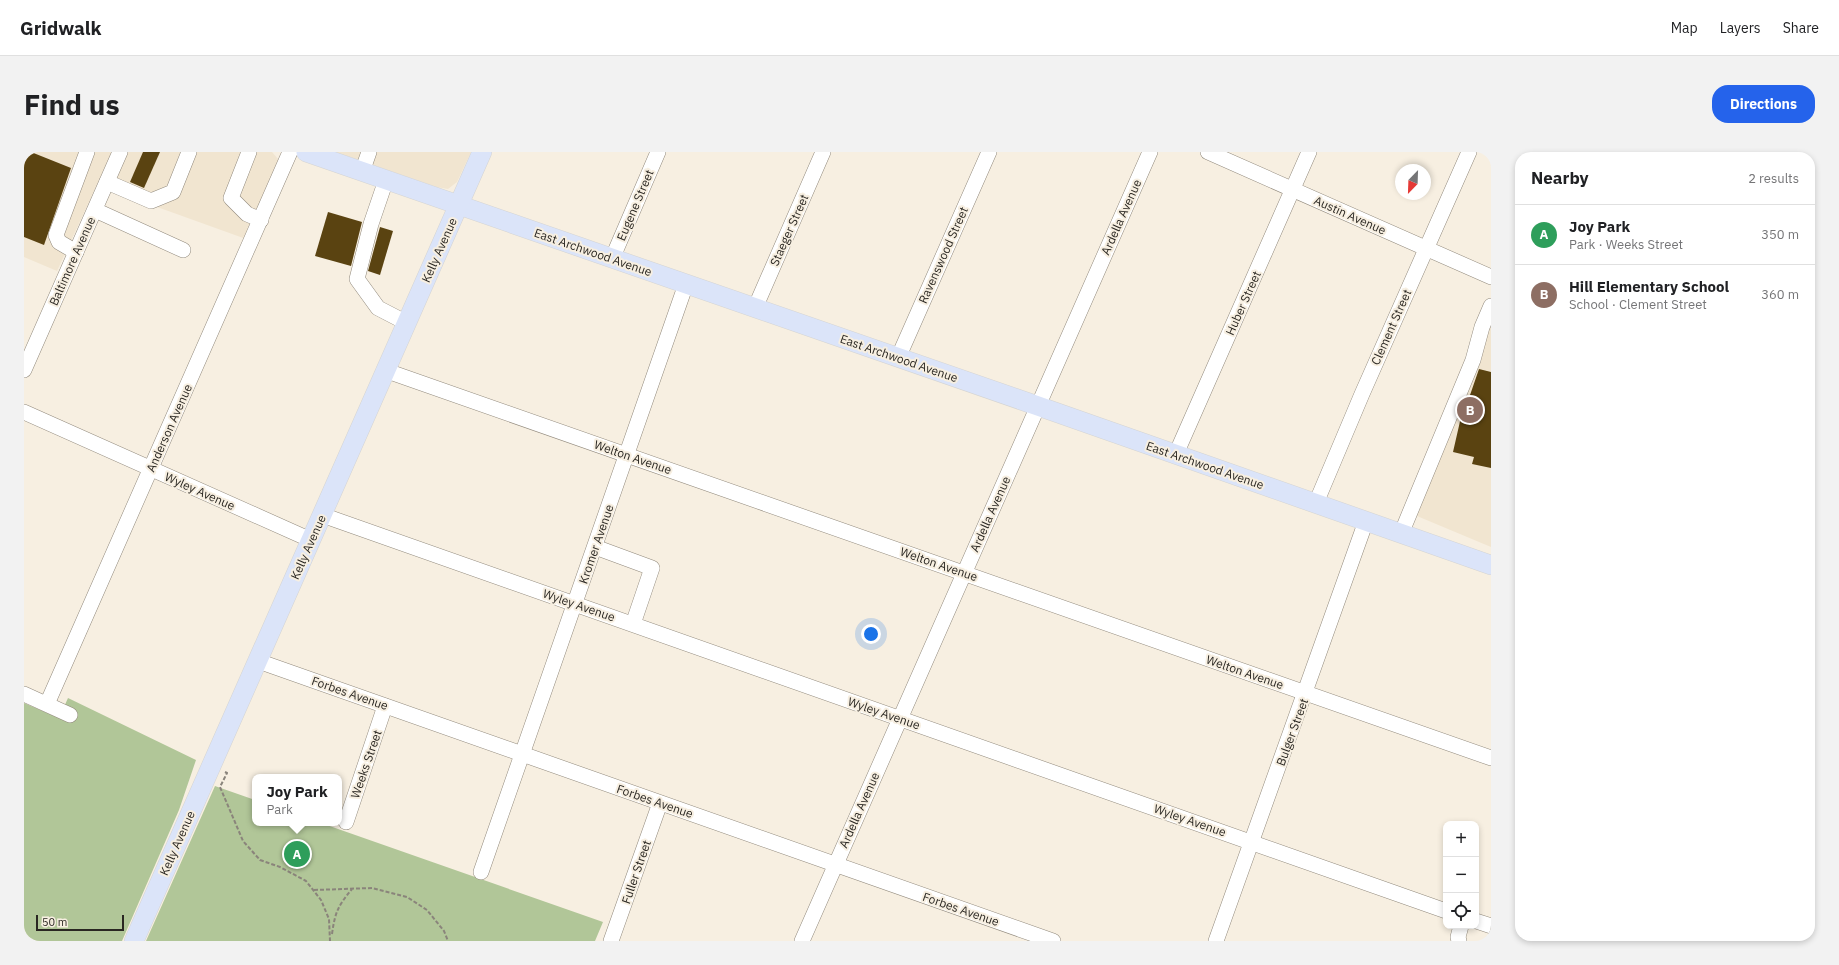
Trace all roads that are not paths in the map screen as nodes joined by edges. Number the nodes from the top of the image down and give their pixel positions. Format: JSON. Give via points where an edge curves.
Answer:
{"nodes":[{"id":1,"x":120,"y":152,"type":"edge"},
{"id":2,"x":189,"y":152,"type":"edge"},
{"id":3,"x":249,"y":152,"type":"edge"},
{"id":4,"x":290,"y":152,"type":"edge"},
{"id":5,"x":306,"y":152,"type":"edge"},
{"id":6,"x":369,"y":152,"type":"edge"},
{"id":7,"x":482,"y":152,"type":"edge"},
{"id":8,"x":658,"y":152,"type":"edge"},
{"id":9,"x":823,"y":152,"type":"edge"},
{"id":10,"x":989,"y":152,"type":"edge"},
{"id":11,"x":1150,"y":152,"type":"edge"},
{"id":12,"x":1208,"y":152,"type":"edge"},
{"id":13,"x":1309,"y":152,"type":"edge"},
{"id":14,"x":1469,"y":152,"type":"edge"},
{"id":15,"x":85,"y":158,"type":"edge"},
{"id":16,"x":362,"y":172,"type":"junction"},
{"id":17,"x":386,"y":180,"type":"junction"},
{"id":18,"x":108,"y":182,"type":"junction"},
{"id":19,"x":1293,"y":189,"type":"junction"},
{"id":20,"x":459,"y":206,"type":"junction"},
{"id":21,"x":95,"y":210,"type":"junction"},
{"id":22,"x":261,"y":220,"type":"junction"},
{"id":23,"x":1426,"y":249,"type":"junction"},
{"id":24,"x":183,"y":250,"type":"dead end"},
{"id":25,"x":76,"y":252,"type":"junction"},
{"id":26,"x":612,"y":259,"type":"junction"},
{"id":27,"x":1491,"y":277,"type":"edge"},
{"id":28,"x":686,"y":284,"type":"junction"},
{"id":29,"x":1491,"y":306,"type":"edge"},
{"id":30,"x":755,"y":308,"type":"junction"},
{"id":31,"x":407,"y":323,"type":"junction"},
{"id":32,"x":898,"y":358,"type":"junction"},
{"id":33,"x":24,"y":370,"type":"edge"},
{"id":34,"x":387,"y":371,"type":"junction"},
{"id":35,"x":1038,"y":406,"type":"junction"},
{"id":36,"x":24,"y":412,"type":"edge"},
{"id":37,"x":1176,"y":454,"type":"junction"},
{"id":38,"x":627,"y":455,"type":"junction"},
{"id":39,"x":150,"y":469,"type":"junction"},
{"id":40,"x":1316,"y":503,"type":"junction"},
{"id":41,"x":322,"y":515,"type":"junction"},
{"id":42,"x":1366,"y":522,"type":"junction"},
{"id":43,"x":1401,"y":534,"type":"junction"},
{"id":44,"x":311,"y":540,"type":"junction"},
{"id":45,"x":594,"y":547,"type":"junction"},
{"id":46,"x":1491,"y":565,"type":"edge"},
{"id":47,"x":964,"y":573,"type":"junction"},
{"id":48,"x":575,"y":604,"type":"junction"},
{"id":49,"x":633,"y":624,"type":"junction"},
{"id":50,"x":258,"y":661,"type":"junction"},
{"id":51,"x":1306,"y":693,"type":"junction"},
{"id":52,"x":24,"y":694,"type":"edge"},
{"id":53,"x":47,"y":704,"type":"junction"},
{"id":54,"x":385,"y":706,"type":"junction"},
{"id":55,"x":70,"y":715,"type":"dead end"},
{"id":56,"x":900,"y":718,"type":"junction"},
{"id":57,"x":522,"y":754,"type":"junction"},
{"id":58,"x":1491,"y":758,"type":"edge"},
{"id":59,"x":660,"y":803,"type":"junction"},
{"id":60,"x":346,"y":822,"type":"dead end"},
{"id":61,"x":1252,"y":842,"type":"junction"},
{"id":62,"x":835,"y":864,"type":"junction"},
{"id":63,"x":481,"y":872,"type":"dead end"},
{"id":64,"x":1443,"y":910,"type":"edge"},
{"id":65,"x":1479,"y":922,"type":"edge"},
{"id":66,"x":1491,"y":926,"type":"edge"},
{"id":67,"x":1460,"y":929,"type":"edge"},
{"id":68,"x":134,"y":941,"type":"edge"},
{"id":69,"x":611,"y":941,"type":"edge"},
{"id":70,"x":802,"y":941,"type":"edge"},
{"id":71,"x":1053,"y":941,"type":"edge"},
{"id":72,"x":1216,"y":941,"type":"edge"},
{"id":73,"x":1459,"y":941,"type":"edge"}],
"edges":[{"from":1,"to":18,"type":"street","name":"Baltimore Avenue"},
{"from":2,"to":18,"type":"street","via":[[173,192],[151,201]]},
{"from":3,"to":22,"type":"street","via":[[231,198],[247,214]]},
{"from":4,"to":22,"type":"street","name":"Anderson Avenue"},
{"from":5,"to":16,"type":"main road","name":"East Archwood Avenue"},
{"from":6,"to":16,"type":"street"},
{"from":7,"to":20,"type":"main road","name":"Kelly Avenue"},
{"from":8,"to":26,"type":"street","name":"Eugene Street"},
{"from":9,"to":30,"type":"street","name":"Staeger Street"},
{"from":10,"to":32,"type":"street","name":"Ravenswood Street"},
{"from":11,"to":35,"type":"street","name":"Ardella Avenue"},
{"from":12,"to":19,"type":"street","name":"Austin Avenue"},
{"from":13,"to":19,"type":"street","name":"Huber Street"},
{"from":14,"to":23,"type":"street","name":"Clement Street"},
{"from":15,"to":25,"type":"street","via":[[56,235],[59,242]]},
{"from":16,"to":17,"type":"main road","name":"East Archwood Avenue"},
{"from":17,"to":20,"type":"main road","name":"East Archwood Avenue"},
{"from":17,"to":31,"type":"street","via":[[371,224],[357,279],[378,308]]},
{"from":18,"to":21,"type":"street","name":"Baltimore Avenue"},
{"from":19,"to":23,"type":"street","name":"Austin Avenue"},
{"from":19,"to":37,"type":"street","name":"Huber Street"},
{"from":20,"to":26,"type":"main road","name":"East Archwood Avenue"},
{"from":20,"to":31,"type":"main road","name":"Kelly Avenue"},
{"from":21,"to":24,"type":"street"},
{"from":21,"to":25,"type":"street","name":"Baltimore Avenue"},
{"from":22,"to":39,"type":"street","name":"Anderson Avenue"},
{"from":23,"to":27,"type":"street","name":"Austin Avenue"},
{"from":23,"to":40,"type":"street","name":"Clement Street"},
{"from":25,"to":33,"type":"street","name":"Baltimore Avenue"},
{"from":26,"to":28,"type":"main road","name":"East Archwood Avenue"},
{"from":28,"to":30,"type":"main road","name":"East Archwood Avenue"},
{"from":28,"to":38,"type":"street","name":"Kromer Avenue"},
{"from":29,"to":43,"type":"street","via":[[1473,360]]},
{"from":30,"to":32,"type":"main road","name":"East Archwood Avenue"},
{"from":31,"to":34,"type":"main road","name":"Kelly Avenue"},
{"from":32,"to":35,"type":"main road","name":"East Archwood Avenue"},
{"from":34,"to":38,"type":"street","name":"Welton Avenue"},
{"from":34,"to":41,"type":"main road","name":"Kelly Avenue"},
{"from":35,"to":37,"type":"main road","name":"East Archwood Avenue"},
{"from":35,"to":47,"type":"street","name":"Ardella Avenue"},
{"from":36,"to":39,"type":"street","name":"Wyley Avenue"},
{"from":37,"to":40,"type":"main road","name":"East Archwood Avenue"},
{"from":38,"to":45,"type":"street","name":"Kromer Avenue"},
{"from":38,"to":47,"type":"street","name":"Welton Avenue"},
{"from":39,"to":44,"type":"street","name":"Wyley Avenue"},
{"from":39,"to":53,"type":"street","name":"Anderson Avenue"},
{"from":40,"to":42,"type":"main road","name":"East Archwood Avenue"},
{"from":41,"to":44,"type":"main road","name":"Kelly Avenue"},
{"from":41,"to":48,"type":"street","name":"Wyley Avenue"},
{"from":42,"to":43,"type":"main road","name":"East Archwood Avenue"},
{"from":42,"to":51,"type":"street","name":"Bulger Street"},
{"from":43,"to":46,"type":"main road","name":"East Archwood Avenue"},
{"from":44,"to":50,"type":"main road","name":"Kelly Avenue"},
{"from":45,"to":48,"type":"street","name":"Kromer Avenue"},
{"from":45,"to":49,"type":"street","via":[[652,568]]},
{"from":47,"to":51,"type":"street","name":"Welton Avenue"},
{"from":47,"to":56,"type":"street","name":"Ardella Avenue"},
{"from":48,"to":49,"type":"street","name":"Wyley Avenue"},
{"from":48,"to":57,"type":"street","name":"Kromer Avenue"},
{"from":49,"to":56,"type":"street","name":"Wyley Avenue"},
{"from":50,"to":54,"type":"street","name":"Forbes Avenue"},
{"from":50,"to":68,"type":"main road","name":"Kelly Avenue"},
{"from":51,"to":58,"type":"street","name":"Welton Avenue"},
{"from":51,"to":61,"type":"street","name":"Bulger Street"},
{"from":52,"to":53,"type":"street"},
{"from":53,"to":55,"type":"street"},
{"from":54,"to":57,"type":"street","name":"Forbes Avenue"},
{"from":54,"to":60,"type":"street","name":"Weeks Street"},
{"from":56,"to":61,"type":"street","name":"Wyley Avenue"},
{"from":56,"to":62,"type":"street","name":"Ardella Avenue"},
{"from":57,"to":59,"type":"street","name":"Forbes Avenue"},
{"from":57,"to":63,"type":"street","name":"Kromer Avenue"},
{"from":59,"to":62,"type":"street","name":"Forbes Avenue"},
{"from":59,"to":69,"type":"street","name":"Fuller Street"},
{"from":61,"to":64,"type":"street","name":"Wyley Avenue"},
{"from":61,"to":72,"type":"street","name":"Bulger Street"},
{"from":62,"to":70,"type":"street","name":"Ardella Avenue"},
{"from":62,"to":71,"type":"street","name":"Forbes Avenue"},
{"from":65,"to":66,"type":"street"},
{"from":67,"to":73,"type":"street"}]}
